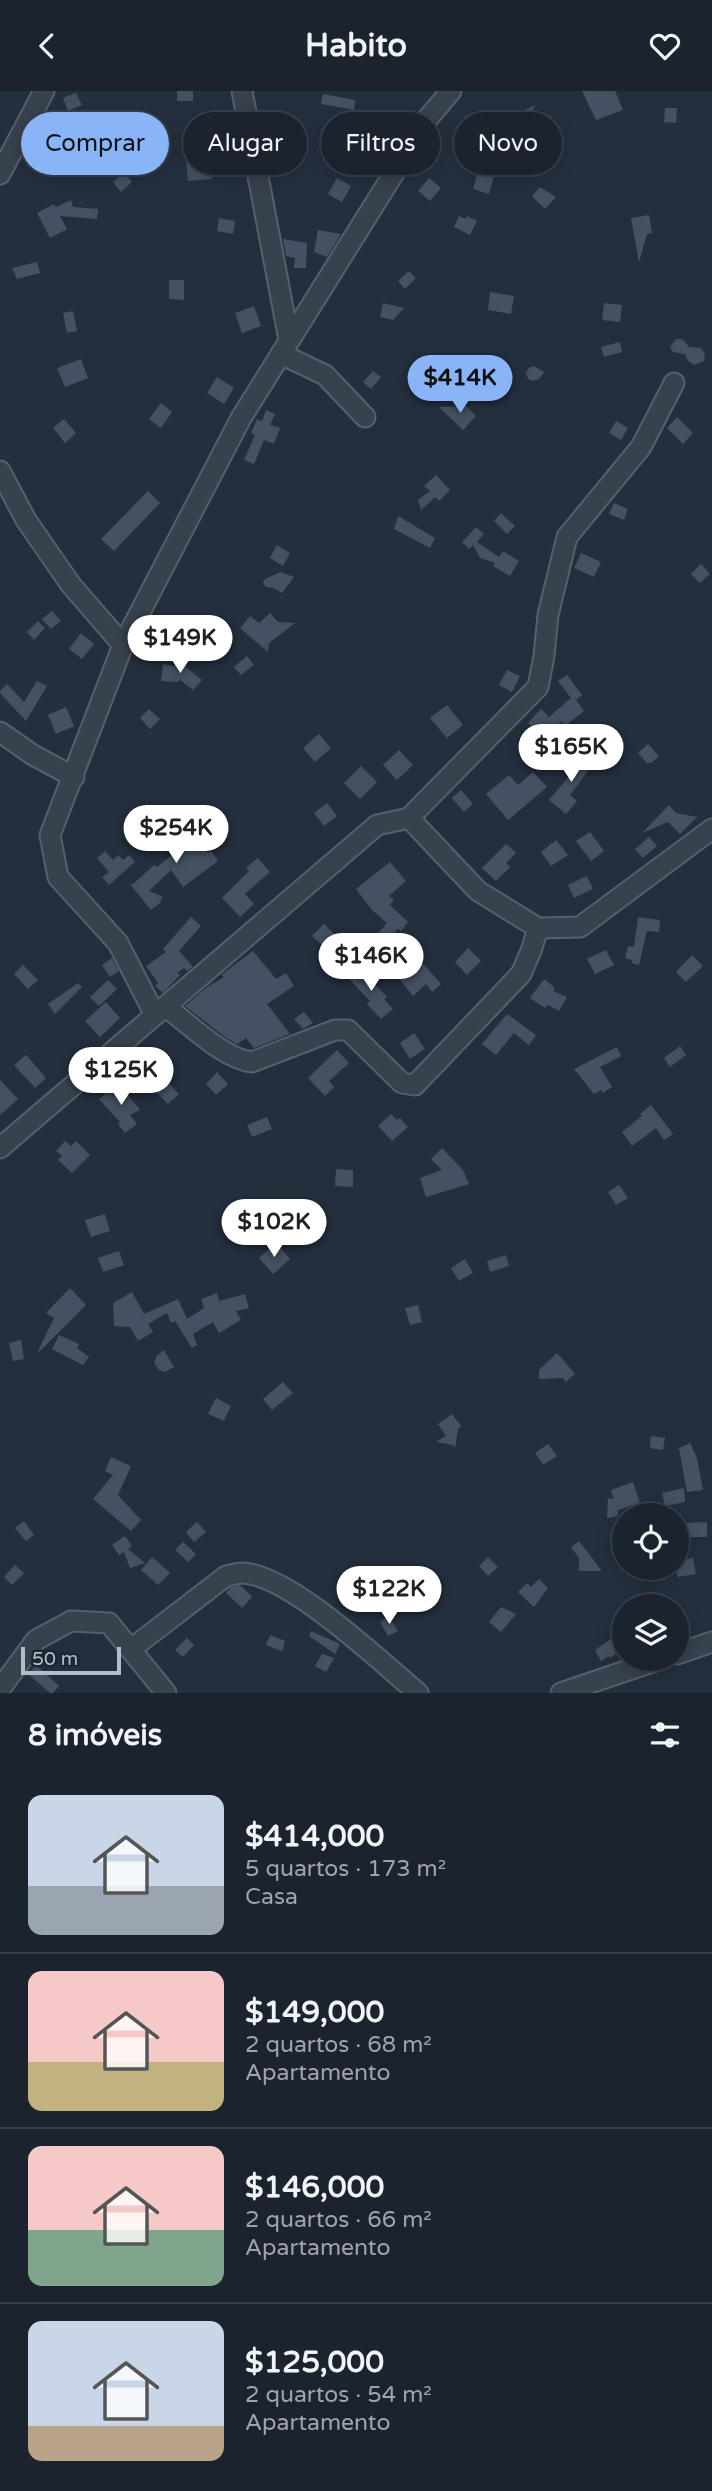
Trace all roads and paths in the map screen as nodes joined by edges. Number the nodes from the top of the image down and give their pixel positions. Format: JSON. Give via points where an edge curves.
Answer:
{"nodes":[{"id":1,"x":44,"y":91,"type":"edge"},
{"id":2,"x":242,"y":91,"type":"edge"},
{"id":3,"x":451,"y":91,"type":"edge"},
{"id":4,"x":0,"y":174,"type":"edge"},
{"id":5,"x":285,"y":347,"type":"junction"},
{"id":6,"x":674,"y":383,"type":"dead end"},
{"id":7,"x":365,"y":417,"type":"dead end"},
{"id":8,"x":0,"y":471,"type":"edge"},
{"id":9,"x":122,"y":645,"type":"junction"},
{"id":10,"x":0,"y":732,"type":"edge"},
{"id":11,"x":74,"y":777,"type":"junction"},
{"id":12,"x":409,"y":818,"type":"junction"},
{"id":13,"x":707,"y":841,"type":"edge"},
{"id":14,"x":538,"y":928,"type":"junction"},
{"id":15,"x":161,"y":1011,"type":"junction"},
{"id":16,"x":0,"y":1148,"type":"edge"},
{"id":17,"x":712,"y":1642,"type":"edge"},
{"id":18,"x":131,"y":1649,"type":"junction"},
{"id":19,"x":689,"y":1650,"type":"edge"},
{"id":20,"x":626,"y":1671,"type":"edge"},
{"id":21,"x":0,"y":1689,"type":"edge"},
{"id":22,"x":166,"y":1693,"type":"edge"},
{"id":23,"x":418,"y":1693,"type":"edge"},
{"id":24,"x":561,"y":1693,"type":"edge"}],
"edges":[{"from":1,"to":4,"type":"street"},
{"from":2,"to":5,"type":"street"},
{"from":3,"to":5,"type":"street","via":[[429,117]]},
{"from":5,"to":7,"type":"street","via":[[325,375]]},
{"from":5,"to":9,"type":"street","via":[[241,418]]},
{"from":6,"to":12,"type":"street","via":[[640,447],[567,537],[548,615],[538,687]]},
{"from":8,"to":9,"type":"street","via":[[26,520],[71,585]]},
{"from":9,"to":11,"type":"street"},
{"from":10,"to":11,"type":"street"},
{"from":11,"to":15,"type":"street","via":[[50,835],[58,877],[118,943]]},
{"from":12,"to":14,"type":"street","via":[[478,891]]},
{"from":12,"to":15,"type":"street","via":[[377,825]]},
{"from":13,"to":14,"type":"street","via":[[580,927]]},
{"from":14,"to":15,"type":"street","via":[[521,974],[415,1085],[402,1083],[348,1030],[335,1030],[252,1062],[226,1052]]},
{"from":15,"to":16,"type":"street"},
{"from":17,"to":19,"type":"street"},
{"from":18,"to":21,"type":"street","via":[[109,1623],[71,1621],[36,1640]]},
{"from":18,"to":22,"type":"street"},
{"from":18,"to":23,"type":"street","via":[[226,1576],[256,1575],[342,1627]]},
{"from":20,"to":24,"type":"street"}]}
